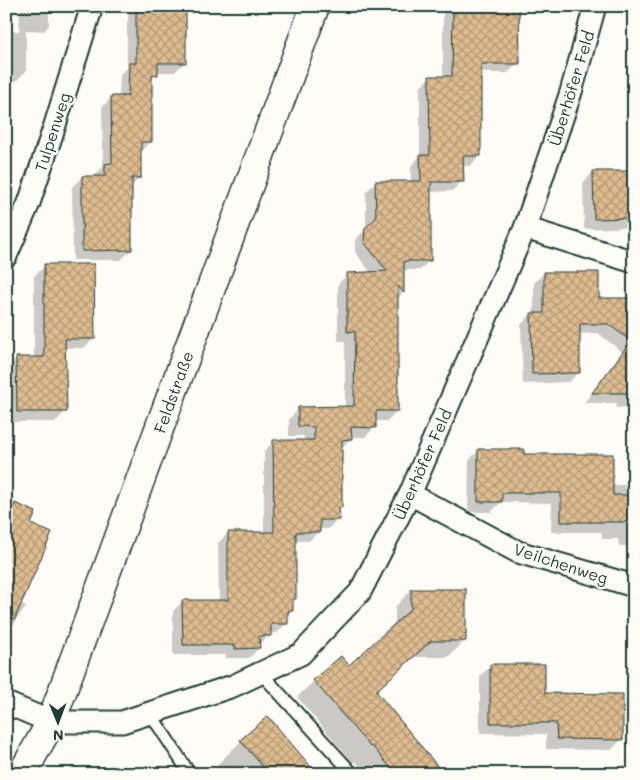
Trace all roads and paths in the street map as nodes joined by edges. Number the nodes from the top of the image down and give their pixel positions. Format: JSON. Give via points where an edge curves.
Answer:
{"nodes":[{"id":1,"x":92,"y":6,"type":"edge"},
{"id":2,"x":315,"y":6,"type":"edge"},
{"id":3,"x":596,"y":6,"type":"edge"},
{"id":4,"x":525,"y":228,"type":"junction"},
{"id":5,"x":6,"y":256,"type":"edge"},
{"id":6,"x":634,"y":262,"type":"edge"},
{"id":7,"x":410,"y":494,"type":"junction"},
{"id":8,"x":634,"y":586,"type":"edge"},
{"id":9,"x":261,"y":673,"type":"junction"},
{"id":10,"x":6,"y":703,"type":"edge"},
{"id":11,"x":150,"y":713,"type":"junction"},
{"id":12,"x":51,"y":722,"type":"junction"},
{"id":13,"x":22,"y":774,"type":"edge"},
{"id":14,"x":190,"y":774,"type":"edge"},
{"id":15,"x":352,"y":774,"type":"edge"}],
"edges":[{"from":1,"to":5,"type":"street","name":"Tulpenweg","via":[[49,143]]},
{"from":2,"to":12,"type":"main road","name":"Feldstraße"},
{"from":3,"to":4,"type":"street","name":"Überhöfer Feld"},
{"from":4,"to":6,"type":"street"},
{"from":4,"to":7,"type":"street","name":"Überhöfer Feld"},
{"from":7,"to":8,"type":"street","name":"Veilchenweg","via":[[518,552]]},
{"from":7,"to":9,"type":"street","name":"Überhöfer Feld","via":[[360,592],[301,654]]},
{"from":9,"to":11,"type":"street","name":"Überhöfer Feld","via":[[233,686]]},
{"from":9,"to":15,"type":"lane"},
{"from":10,"to":12,"type":"street"},
{"from":11,"to":12,"type":"street","name":"Überhöfer Feld","via":[[122,722]]},
{"from":11,"to":14,"type":"lane"},
{"from":12,"to":13,"type":"main road","name":"Feldstraße"}]}
